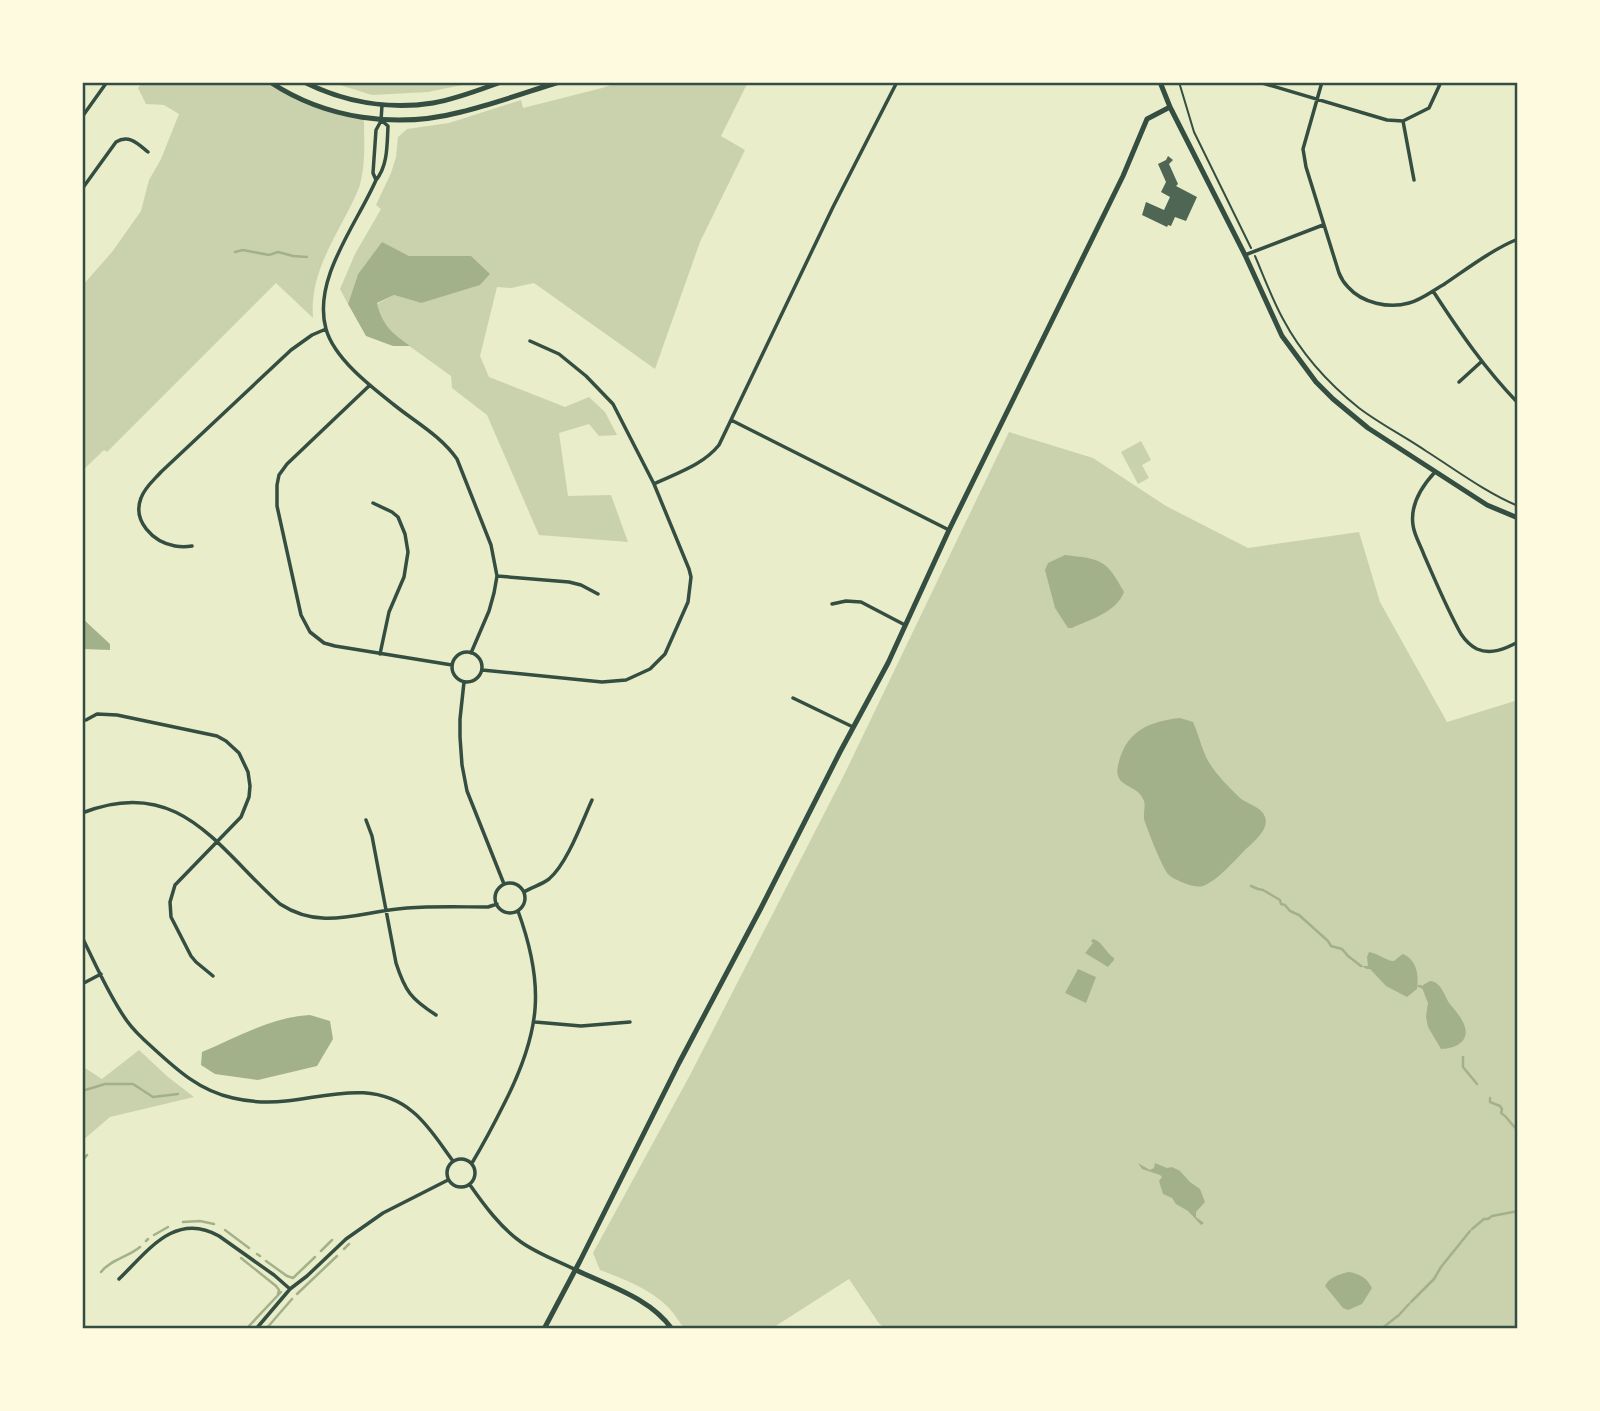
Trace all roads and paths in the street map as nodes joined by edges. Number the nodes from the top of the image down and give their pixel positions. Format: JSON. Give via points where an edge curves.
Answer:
{"nodes":[{"id":1,"x":107,"y":82,"type":"edge"},
{"id":2,"x":270,"y":82,"type":"edge"},
{"id":3,"x":304,"y":82,"type":"edge"},
{"id":4,"x":501,"y":82,"type":"edge"},
{"id":5,"x":559,"y":82,"type":"edge"},
{"id":6,"x":897,"y":82,"type":"edge"},
{"id":7,"x":1160,"y":82,"type":"edge"},
{"id":8,"x":1179,"y":82,"type":"edge"},
{"id":9,"x":1258,"y":82,"type":"edge"},
{"id":10,"x":1322,"y":82,"type":"edge"},
{"id":11,"x":1441,"y":82,"type":"edge"},
{"id":12,"x":1317,"y":99,"type":"junction"},
{"id":13,"x":382,"y":105,"type":"junction"},
{"id":14,"x":1170,"y":107,"type":"junction"},
{"id":15,"x":82,"y":117,"type":"edge"},
{"id":16,"x":382,"y":121,"type":"junction"},
{"id":17,"x":1403,"y":121,"type":"junction"},
{"id":18,"x":148,"y":152,"type":"dead end"},
{"id":19,"x":376,"y":180,"type":"junction"},
{"id":20,"x":1414,"y":180,"type":"dead end"},
{"id":21,"x":82,"y":189,"type":"edge"},
{"id":22,"x":1323,"y":225,"type":"junction"},
{"id":23,"x":1518,"y":239,"type":"edge"},
{"id":24,"x":1250,"y":246,"type":"dead end"},
{"id":25,"x":1245,"y":255,"type":"junction"},
{"id":26,"x":1256,"y":260,"type":"dead end"},
{"id":27,"x":1433,"y":291,"type":"junction"},
{"id":28,"x":326,"y":329,"type":"junction"},
{"id":29,"x":530,"y":341,"type":"dead end"},
{"id":30,"x":1481,"y":362,"type":"junction"},
{"id":31,"x":1459,"y":382,"type":"dead end"},
{"id":32,"x":370,"y":385,"type":"junction"},
{"id":33,"x":1518,"y":403,"type":"edge"},
{"id":34,"x":731,"y":420,"type":"junction"},
{"id":35,"x":1436,"y":472,"type":"junction"},
{"id":36,"x":654,"y":484,"type":"junction"},
{"id":37,"x":373,"y":503,"type":"dead end"},
{"id":38,"x":1518,"y":506,"type":"edge"},
{"id":39,"x":1518,"y":518,"type":"edge"},
{"id":40,"x":949,"y":530,"type":"junction"},
{"id":41,"x":192,"y":547,"type":"dead end"},
{"id":42,"x":497,"y":576,"type":"junction"},
{"id":43,"x":598,"y":594,"type":"dead end"},
{"id":44,"x":832,"y":604,"type":"dead end"},
{"id":45,"x":905,"y":625,"type":"junction"},
{"id":46,"x":1518,"y":642,"type":"edge"},
{"id":47,"x":380,"y":653,"type":"junction"},
{"id":48,"x":471,"y":653,"type":"junction"},
{"id":49,"x":452,"y":665,"type":"junction"},
{"id":50,"x":482,"y":670,"type":"junction"},
{"id":51,"x":464,"y":682,"type":"junction"},
{"id":52,"x":793,"y":698,"type":"dead end"},
{"id":53,"x":86,"y":720,"type":"dead end"},
{"id":54,"x":853,"y":727,"type":"junction"},
{"id":55,"x":592,"y":800,"type":"dead end"},
{"id":56,"x":82,"y":813,"type":"edge"},
{"id":57,"x":366,"y":820,"type":"dead end"},
{"id":58,"x":217,"y":842,"type":"junction"},
{"id":59,"x":504,"y":884,"type":"junction"},
{"id":60,"x":524,"y":892,"type":"junction"},
{"id":61,"x":497,"y":904,"type":"junction"},
{"id":62,"x":386,"y":911,"type":"junction"},
{"id":63,"x":517,"y":911,"type":"junction"},
{"id":64,"x":82,"y":937,"type":"edge"},
{"id":65,"x":101,"y":974,"type":"junction"},
{"id":66,"x":213,"y":976,"type":"dead end"},
{"id":67,"x":82,"y":984,"type":"edge"},
{"id":68,"x":436,"y":1015,"type":"dead end"},
{"id":69,"x":535,"y":1022,"type":"junction"},
{"id":70,"x":630,"y":1022,"type":"dead end"},
{"id":71,"x":453,"y":1161,"type":"junction"},
{"id":72,"x":471,"y":1163,"type":"junction"},
{"id":73,"x":448,"y":1180,"type":"junction"},
{"id":74,"x":470,"y":1185,"type":"junction"},
{"id":75,"x":576,"y":1270,"type":"junction"},
{"id":76,"x":119,"y":1279,"type":"dead end"},
{"id":77,"x":290,"y":1289,"type":"junction"},
{"id":78,"x":256,"y":1329,"type":"edge"},
{"id":79,"x":544,"y":1329,"type":"edge"},
{"id":80,"x":672,"y":1329,"type":"edge"}],
"edges":[{"from":1,"to":15,"type":"street"},
{"from":2,"to":16,"type":"main road","via":[[295,98]]},
{"from":3,"to":13,"type":"main road"},
{"from":4,"to":13,"type":"main road","via":[[432,103]]},
{"from":5,"to":16,"type":"main road","via":[[460,113]]},
{"from":6,"to":34,"type":"street"},
{"from":7,"to":14,"type":"main road"},
{"from":8,"to":24,"type":"path","via":[[1194,132]]},
{"from":9,"to":12,"type":"street"},
{"from":10,"to":12,"type":"street"},
{"from":11,"to":17,"type":"street","via":[[1429,108]]},
{"from":12,"to":17,"type":"street"},
{"from":12,"to":22,"type":"street","via":[[1303,149]]},
{"from":13,"to":16,"type":"street"},
{"from":14,"to":25,"type":"main road"},
{"from":14,"to":40,"type":"main road","via":[[1144,124],[1123,176]]},
{"from":16,"to":19,"type":"street","via":[[376,127]]},
{"from":16,"to":19,"type":"street","via":[[388,126],[386,151]]},
{"from":17,"to":20,"type":"street"},
{"from":18,"to":21,"type":"street","via":[[130,138],[122,138]]},
{"from":19,"to":28,"type":"street","via":[[329,276]]},
{"from":22,"to":25,"type":"street"},
{"from":22,"to":27,"type":"street","via":[[1339,274],[1360,297],[1397,305]]},
{"from":23,"to":27,"type":"street"},
{"from":25,"to":35,"type":"main road","via":[[1282,336],[1316,382],[1368,428]]},
{"from":26,"to":38,"type":"path","via":[[1301,348],[1358,407],[1482,488]]},
{"from":27,"to":30,"type":"street"},
{"from":28,"to":32,"type":"street","via":[[341,356]]},
{"from":28,"to":41,"type":"street","via":[[291,350],[141,496],[139,512],[148,531],[166,544]]},
{"from":29,"to":36,"type":"street","via":[[559,354],[613,404]]},
{"from":30,"to":31,"type":"street"},
{"from":30,"to":33,"type":"street"},
{"from":32,"to":42,"type":"street","via":[[453,453],[491,545]]},
{"from":32,"to":47,"type":"street","via":[[288,464],[279,475],[276,493],[305,625],[324,643]]},
{"from":34,"to":36,"type":"street","via":[[711,455]]},
{"from":34,"to":40,"type":"street"},
{"from":35,"to":39,"type":"main road","via":[[1487,505]]},
{"from":35,"to":46,"type":"street","via":[[1418,494],[1413,527],[1437,585],[1463,637],[1473,647],[1497,651]]},
{"from":36,"to":50,"type":"street","via":[[691,577],[688,602],[665,654],[650,669],[626,680],[602,682]]},
{"from":37,"to":47,"type":"street","via":[[398,517],[408,552]]},
{"from":40,"to":45,"type":"main road"},
{"from":42,"to":43,"type":"street","via":[[569,582]]},
{"from":42,"to":48,"type":"street","via":[[489,611]]},
{"from":44,"to":45,"type":"street","via":[[861,602]]},
{"from":45,"to":54,"type":"main road"},
{"from":47,"to":49,"type":"street"},
{"from":48,"to":49,"type":"street","via":[[461,654]]},
{"from":48,"to":50,"type":"street","via":[[481,662]]},
{"from":49,"to":51,"type":"street","via":[[453,674]]},
{"from":50,"to":51,"type":"street","via":[[473,681]]},
{"from":51,"to":59,"type":"street","via":[[460,719],[464,778]]},
{"from":52,"to":54,"type":"street"},
{"from":53,"to":58,"type":"street","via":[[97,714],[117,715],[205,733],[226,741],[239,753],[248,772],[249,797],[241,817]]},
{"from":54,"to":75,"type":"main road"},
{"from":55,"to":60,"type":"street","via":[[561,865],[551,877]]},
{"from":56,"to":58,"type":"street","via":[[113,804],[150,804],[190,819]]},
{"from":57,"to":62,"type":"street"},
{"from":58,"to":62,"type":"street","via":[[273,898],[295,912],[328,919]]},
{"from":58,"to":66,"type":"street","via":[[175,885],[170,902],[172,917],[191,956]]},
{"from":59,"to":60,"type":"street","via":[[517,885]]},
{"from":59,"to":61,"type":"street","via":[[496,895]]},
{"from":60,"to":63,"type":"street","via":[[525,900]]},
{"from":61,"to":62,"type":"street"},
{"from":61,"to":63,"type":"street","via":[[503,911]]},
{"from":62,"to":68,"type":"street","via":[[402,982],[418,1004]]},
{"from":63,"to":69,"type":"street","via":[[532,958]]},
{"from":64,"to":65,"type":"street"},
{"from":65,"to":67,"type":"street"},
{"from":65,"to":71,"type":"street","via":[[127,1021],[192,1081],[220,1094],[259,1102],[346,1092],[388,1097],[421,1119]]},
{"from":69,"to":70,"type":"street","via":[[581,1026]]},
{"from":69,"to":72,"type":"street","via":[[520,1071]]},
{"from":71,"to":72,"type":"street"},
{"from":71,"to":73,"type":"street"},
{"from":72,"to":74,"type":"street","via":[[476,1174]]},
{"from":73,"to":74,"type":"street","via":[[460,1188]]},
{"from":73,"to":77,"type":"street","via":[[383,1213]]},
{"from":74,"to":75,"type":"street","via":[[514,1237]]},
{"from":75,"to":79,"type":"main road"},
{"from":75,"to":80,"type":"main road","via":[[646,1304]]},
{"from":76,"to":77,"type":"street","via":[[163,1236],[197,1228],[219,1236]]},
{"from":77,"to":78,"type":"street"}]}
